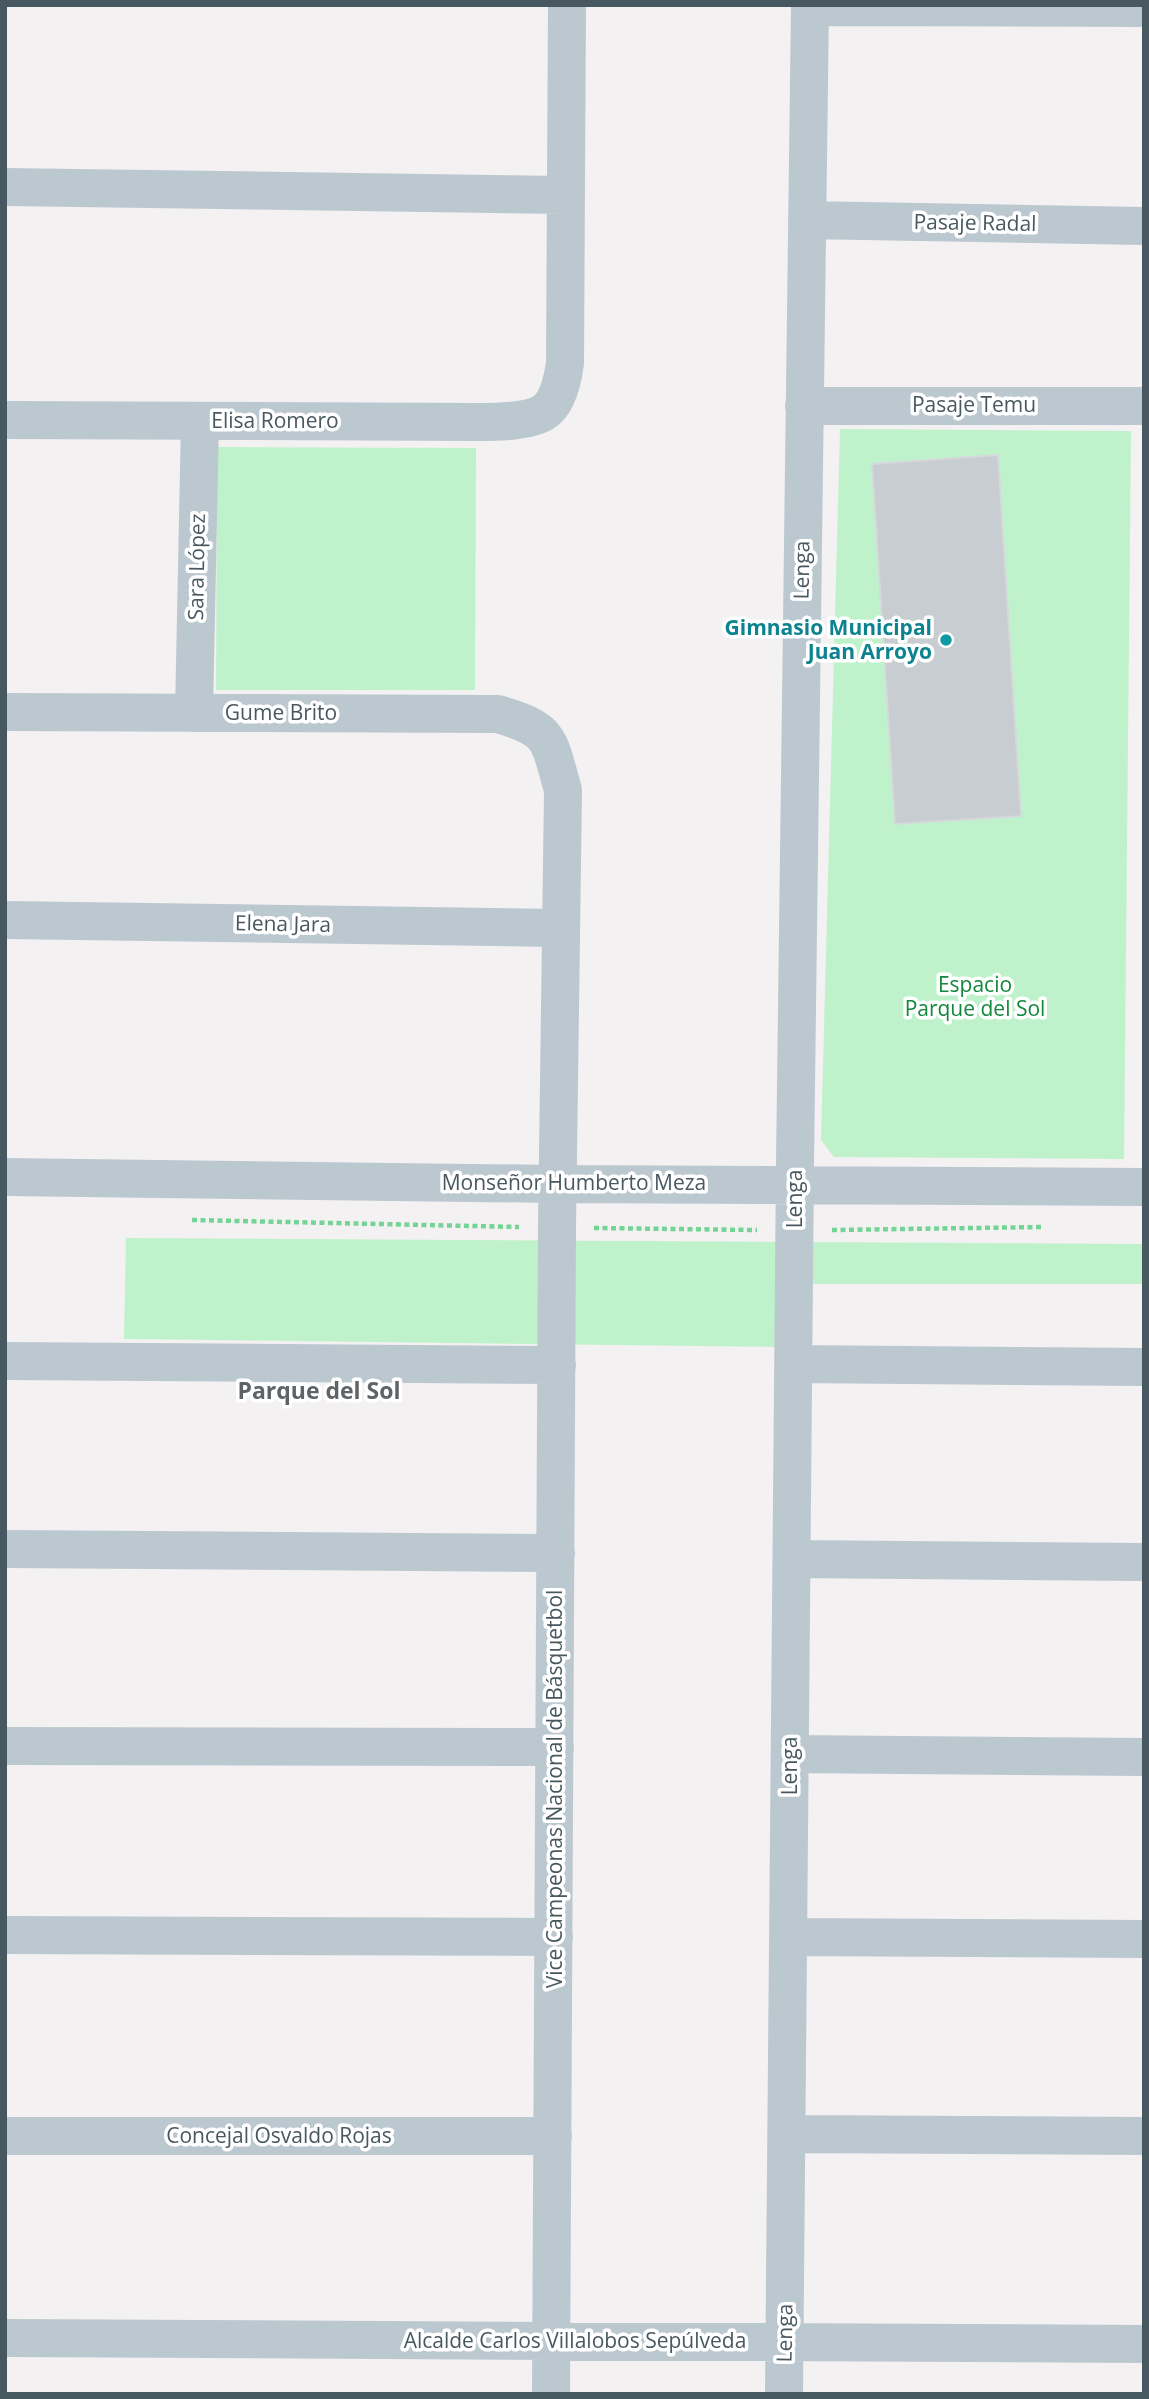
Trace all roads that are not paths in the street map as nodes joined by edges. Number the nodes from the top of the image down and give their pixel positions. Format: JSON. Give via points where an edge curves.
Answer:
{"nodes":[{"id":1,"x":566,"y":5,"type":"edge"},
{"id":2,"x":810,"y":6,"type":"edge"},
{"id":3,"x":1144,"y":8,"type":"edge"},
{"id":4,"x":5,"y":187,"type":"edge"},
{"id":5,"x":566,"y":195,"type":"junction"},
{"id":6,"x":807,"y":220,"type":"junction"},
{"id":7,"x":1144,"y":226,"type":"edge"},
{"id":8,"x":804,"y":406,"type":"junction"},
{"id":9,"x":1144,"y":406,"type":"edge"},
{"id":10,"x":5,"y":420,"type":"edge"},
{"id":11,"x":200,"y":421,"type":"junction"},
{"id":12,"x":5,"y":712,"type":"edge"},
{"id":13,"x":194,"y":712,"type":"junction"},
{"id":14,"x":549,"y":741,"type":"joint"},
{"id":15,"x":5,"y":920,"type":"edge"},
{"id":16,"x":561,"y":928,"type":"junction"},
{"id":17,"x":5,"y":1177,"type":"edge"},
{"id":18,"x":558,"y":1184,"type":"junction"},
{"id":19,"x":795,"y":1185,"type":"junction"},
{"id":20,"x":1144,"y":1187,"type":"edge"},
{"id":21,"x":5,"y":1361,"type":"edge"},
{"id":22,"x":794,"y":1364,"type":"junction"},
{"id":23,"x":557,"y":1365,"type":"junction"},
{"id":24,"x":1144,"y":1367,"type":"edge"},
{"id":25,"x":5,"y":1549,"type":"edge"},
{"id":26,"x":556,"y":1553,"type":"junction"},
{"id":27,"x":792,"y":1559,"type":"junction"},
{"id":28,"x":1144,"y":1562,"type":"edge"},
{"id":29,"x":5,"y":1746,"type":"edge"},
{"id":30,"x":555,"y":1747,"type":"junction"},
{"id":31,"x":790,"y":1754,"type":"junction"},
{"id":32,"x":1144,"y":1757,"type":"edge"},
{"id":33,"x":5,"y":1935,"type":"edge"},
{"id":34,"x":554,"y":1937,"type":"junction"},
{"id":35,"x":789,"y":1937,"type":"junction"},
{"id":36,"x":1144,"y":1939,"type":"edge"},
{"id":37,"x":787,"y":2134,"type":"junction"},
{"id":38,"x":5,"y":2136,"type":"edge"},
{"id":39,"x":553,"y":2136,"type":"junction"},
{"id":40,"x":1144,"y":2136,"type":"edge"},
{"id":41,"x":5,"y":2338,"type":"edge"},
{"id":42,"x":785,"y":2341,"type":"junction"},
{"id":43,"x":551,"y":2342,"type":"junction"},
{"id":44,"x":1144,"y":2344,"type":"edge"},
{"id":45,"x":551,"y":2394,"type":"edge"},
{"id":46,"x":784,"y":2394,"type":"edge"}],
"edges":[{"from":1,"to":5,"type":"street"},
{"from":2,"to":3,"type":"street"},
{"from":2,"to":6,"type":"street","name":"Lenga"},
{"from":4,"to":5,"type":"street"},
{"from":5,"to":11,"type":"street","name":"Elisa Romero","via":[[565,363],[561,388],[544,412],[511,422]]},
{"from":6,"to":7,"type":"street","name":"Pasaje Radal"},
{"from":6,"to":8,"type":"street","name":"Lenga"},
{"from":8,"to":9,"type":"street","name":"Pasaje Temu"},
{"from":8,"to":19,"type":"street","name":"Lenga"},
{"from":10,"to":11,"type":"street","name":"Elisa Romero"},
{"from":11,"to":13,"type":"street","name":"Sara López"},
{"from":12,"to":13,"type":"street","name":"Gume Brito"},
{"from":13,"to":14,"type":"street","name":"Gume Brito","via":[[499,714],[529,723]]},
{"from":14,"to":16,"type":"street","name":"Vice Campeonas Nacional de Básquetbol","via":[[563,790]]},
{"from":15,"to":16,"type":"street","name":"Elena Jara"},
{"from":16,"to":18,"type":"street","name":"Vice Campeonas Nacional de Básquetbol"},
{"from":17,"to":18,"type":"street","name":"Monseñor Humberto Meza"},
{"from":18,"to":19,"type":"street","name":"Monseñor Humberto Meza"},
{"from":18,"to":23,"type":"street","name":"Vice Campeonas Nacional de Básquetbol"},
{"from":19,"to":20,"type":"street","name":"Monseñor Humberto Meza"},
{"from":19,"to":22,"type":"street","name":"Lenga"},
{"from":21,"to":23,"type":"street"},
{"from":22,"to":24,"type":"street"},
{"from":22,"to":27,"type":"street","name":"Lenga"},
{"from":23,"to":26,"type":"street","name":"Vice Campeonas Nacional de Básquetbol"},
{"from":25,"to":26,"type":"street"},
{"from":26,"to":30,"type":"street","name":"Vice Campeonas Nacional de Básquetbol"},
{"from":27,"to":28,"type":"street"},
{"from":27,"to":31,"type":"street","name":"Lenga"},
{"from":29,"to":30,"type":"street"},
{"from":30,"to":34,"type":"street","name":"Vice Campeonas Nacional de Básquetbol"},
{"from":31,"to":32,"type":"street"},
{"from":31,"to":35,"type":"street","name":"Lenga"},
{"from":33,"to":34,"type":"street"},
{"from":34,"to":39,"type":"street","name":"Vice Campeonas Nacional de Básquetbol"},
{"from":35,"to":36,"type":"street"},
{"from":35,"to":37,"type":"street","name":"Lenga"},
{"from":37,"to":40,"type":"street"},
{"from":37,"to":42,"type":"street","name":"Lenga"},
{"from":38,"to":39,"type":"street","name":"Concejal Osvaldo Rojas"},
{"from":39,"to":43,"type":"street","name":"Vice Campeonas Nacional de Básquetbol"},
{"from":41,"to":43,"type":"street","name":"Alcalde Carlos Villalobos Sepúlveda"},
{"from":42,"to":43,"type":"street","name":"Alcalde Carlos Villalobos Sepúlveda"},
{"from":42,"to":44,"type":"street","name":"Alcalde Carlos Villalobos Sepúlveda"},
{"from":42,"to":46,"type":"street","name":"Lenga"},
{"from":43,"to":45,"type":"street","name":"Vice Campeonas Nacional de Básquetbol"}]}
